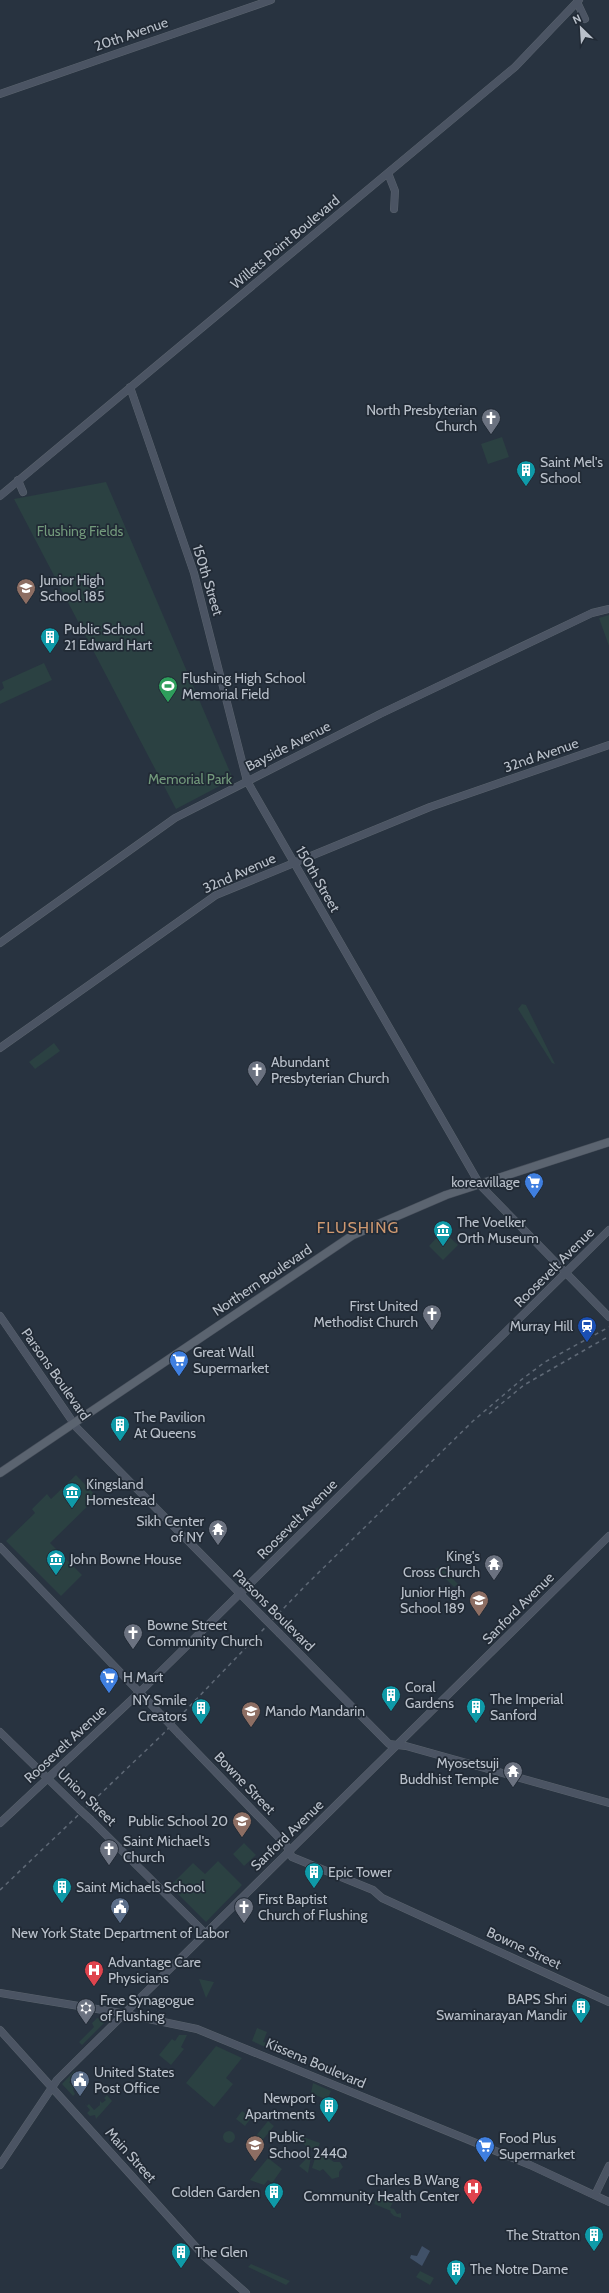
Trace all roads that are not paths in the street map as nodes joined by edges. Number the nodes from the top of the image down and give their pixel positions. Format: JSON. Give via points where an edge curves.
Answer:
{"nodes":[{"id":1,"x":271,"y":0,"type":"edge"},
{"id":2,"x":578,"y":1,"type":"edge"},
{"id":3,"x":586,"y":19,"type":"dead end"},
{"id":4,"x":0,"y":94,"type":"edge"},
{"id":5,"x":388,"y":173,"type":"junction"},
{"id":6,"x":394,"y":209,"type":"dead end"},
{"id":7,"x":130,"y":387,"type":"junction"},
{"id":8,"x":18,"y":480,"type":"junction"},
{"id":9,"x":23,"y":492,"type":"dead end"},
{"id":10,"x":0,"y":496,"type":"edge"},
{"id":11,"x":609,"y":609,"type":"edge"},
{"id":12,"x":609,"y":745,"type":"edge"},
{"id":13,"x":248,"y":781,"type":"junction"},
{"id":14,"x":294,"y":863,"type":"junction"},
{"id":15,"x":0,"y":943,"type":"edge"},
{"id":16,"x":0,"y":1048,"type":"edge"},
{"id":17,"x":609,"y":1142,"type":"edge"},
{"id":18,"x":479,"y":1184,"type":"junction"},
{"id":19,"x":609,"y":1230,"type":"edge"},
{"id":20,"x":566,"y":1273,"type":"junction"},
{"id":21,"x":607,"y":1315,"type":"edge"},
{"id":22,"x":0,"y":1316,"type":"edge"},
{"id":23,"x":74,"y":1423,"type":"junction"},
{"id":24,"x":0,"y":1473,"type":"edge"},
{"id":25,"x":609,"y":1536,"type":"edge"},
{"id":26,"x":0,"y":1547,"type":"edge"},
{"id":27,"x":240,"y":1593,"type":"junction"},
{"id":28,"x":140,"y":1692,"type":"junction"},
{"id":29,"x":0,"y":1732,"type":"edge"},
{"id":30,"x":398,"y":1745,"type":"junction"},
{"id":31,"x":48,"y":1778,"type":"junction"},
{"id":32,"x":609,"y":1803,"type":"edge"},
{"id":33,"x":0,"y":1823,"type":"edge"},
{"id":34,"x":289,"y":1851,"type":"junction"},
{"id":35,"x":205,"y":1933,"type":"junction"},
{"id":36,"x":0,"y":1993,"type":"edge"},
{"id":37,"x":609,"y":2002,"type":"edge"},
{"id":38,"x":123,"y":2014,"type":"junction"},
{"id":39,"x":0,"y":2030,"type":"edge"},
{"id":40,"x":52,"y":2086,"type":"junction"},
{"id":41,"x":0,"y":2165,"type":"edge"},
{"id":42,"x":609,"y":2166,"type":"edge"},
{"id":43,"x":595,"y":2195,"type":"junction"},
{"id":44,"x":609,"y":2202,"type":"edge"},
{"id":45,"x":246,"y":2293,"type":"edge"}],
"edges":[{"from":1,"to":4,"type":"street","name":"20th Avenue"},
{"from":2,"to":3,"type":"street"},
{"from":2,"to":5,"type":"street","name":"Willets Point Boulevard","via":[[515,67]]},
{"from":5,"to":6,"type":"street","via":[[395,191]]},
{"from":5,"to":7,"type":"street","name":"Willets Point Boulevard"},
{"from":7,"to":8,"type":"street","name":"Willets Point Boulevard"},
{"from":7,"to":13,"type":"street","name":"150th Street","via":[[194,573]]},
{"from":8,"to":9,"type":"street"},
{"from":8,"to":10,"type":"street","name":"Willets Point Boulevard"},
{"from":11,"to":13,"type":"street","name":"Bayside Avenue","via":[[592,613],[491,661]]},
{"from":12,"to":14,"type":"street","name":"32nd Avenue","via":[[425,809]]},
{"from":13,"to":14,"type":"street","name":"150th Street"},
{"from":13,"to":15,"type":"street","name":"Bayside Avenue","via":[[175,818]]},
{"from":14,"to":16,"type":"street","name":"32nd Avenue","via":[[205,900]]},
{"from":14,"to":18,"type":"street","name":"150th Street"},
{"from":17,"to":18,"type":"main road","name":"Northern Boulevard"},
{"from":18,"to":20,"type":"street","name":"150th Street"},
{"from":18,"to":23,"type":"main road","name":"Northern Boulevard","via":[[446,1195],[353,1235]]},
{"from":19,"to":20,"type":"street","name":"Roosevelt Avenue"},
{"from":20,"to":21,"type":"street","name":"150th Street"},
{"from":20,"to":27,"type":"street","name":"Roosevelt Avenue"},
{"from":22,"to":23,"type":"street","name":"Parsons Boulevard"},
{"from":23,"to":24,"type":"main road","name":"Northern Boulevard"},
{"from":23,"to":27,"type":"street","name":"Parsons Boulevard"},
{"from":25,"to":30,"type":"street","name":"Sanford Avenue"},
{"from":26,"to":28,"type":"street","name":"Bowne Street"},
{"from":27,"to":28,"type":"street","name":"Roosevelt Avenue"},
{"from":27,"to":30,"type":"street","name":"Parsons Boulevard","bridge":true,"via":[[390,1744]]},
{"from":28,"to":31,"type":"street","name":"Roosevelt Avenue"},
{"from":28,"to":34,"type":"street","name":"Bowne Street","bridge":true},
{"from":29,"to":31,"type":"street","name":"Union Street"},
{"from":30,"to":32,"type":"street","name":"Parsons Boulevard"},
{"from":30,"to":34,"type":"street","name":"Sanford Avenue"},
{"from":31,"to":33,"type":"street","name":"Roosevelt Avenue"},
{"from":31,"to":35,"type":"street","name":"Union Street","bridge":true},
{"from":34,"to":35,"type":"street","name":"Sanford Avenue"},
{"from":34,"to":37,"type":"street","name":"Bowne Street","via":[[292,1857],[372,1890],[382,1898]]},
{"from":35,"to":38,"type":"street","name":"Sanford Avenue"},
{"from":36,"to":38,"type":"street","name":"Kissena Boulevard"},
{"from":38,"to":40,"type":"street","name":"Sanford Avenue"},
{"from":38,"to":43,"type":"street","name":"Kissena Boulevard","via":[[197,2029],[536,2167]]},
{"from":39,"to":40,"type":"street","name":"Main Street"},
{"from":40,"to":41,"type":"street","name":"Sanford Avenue"},
{"from":40,"to":45,"type":"street","name":"Main Street","via":[[204,2256]]},
{"from":42,"to":43,"type":"street"},
{"from":43,"to":44,"type":"street","name":"Kissena Boulevard"}]}
